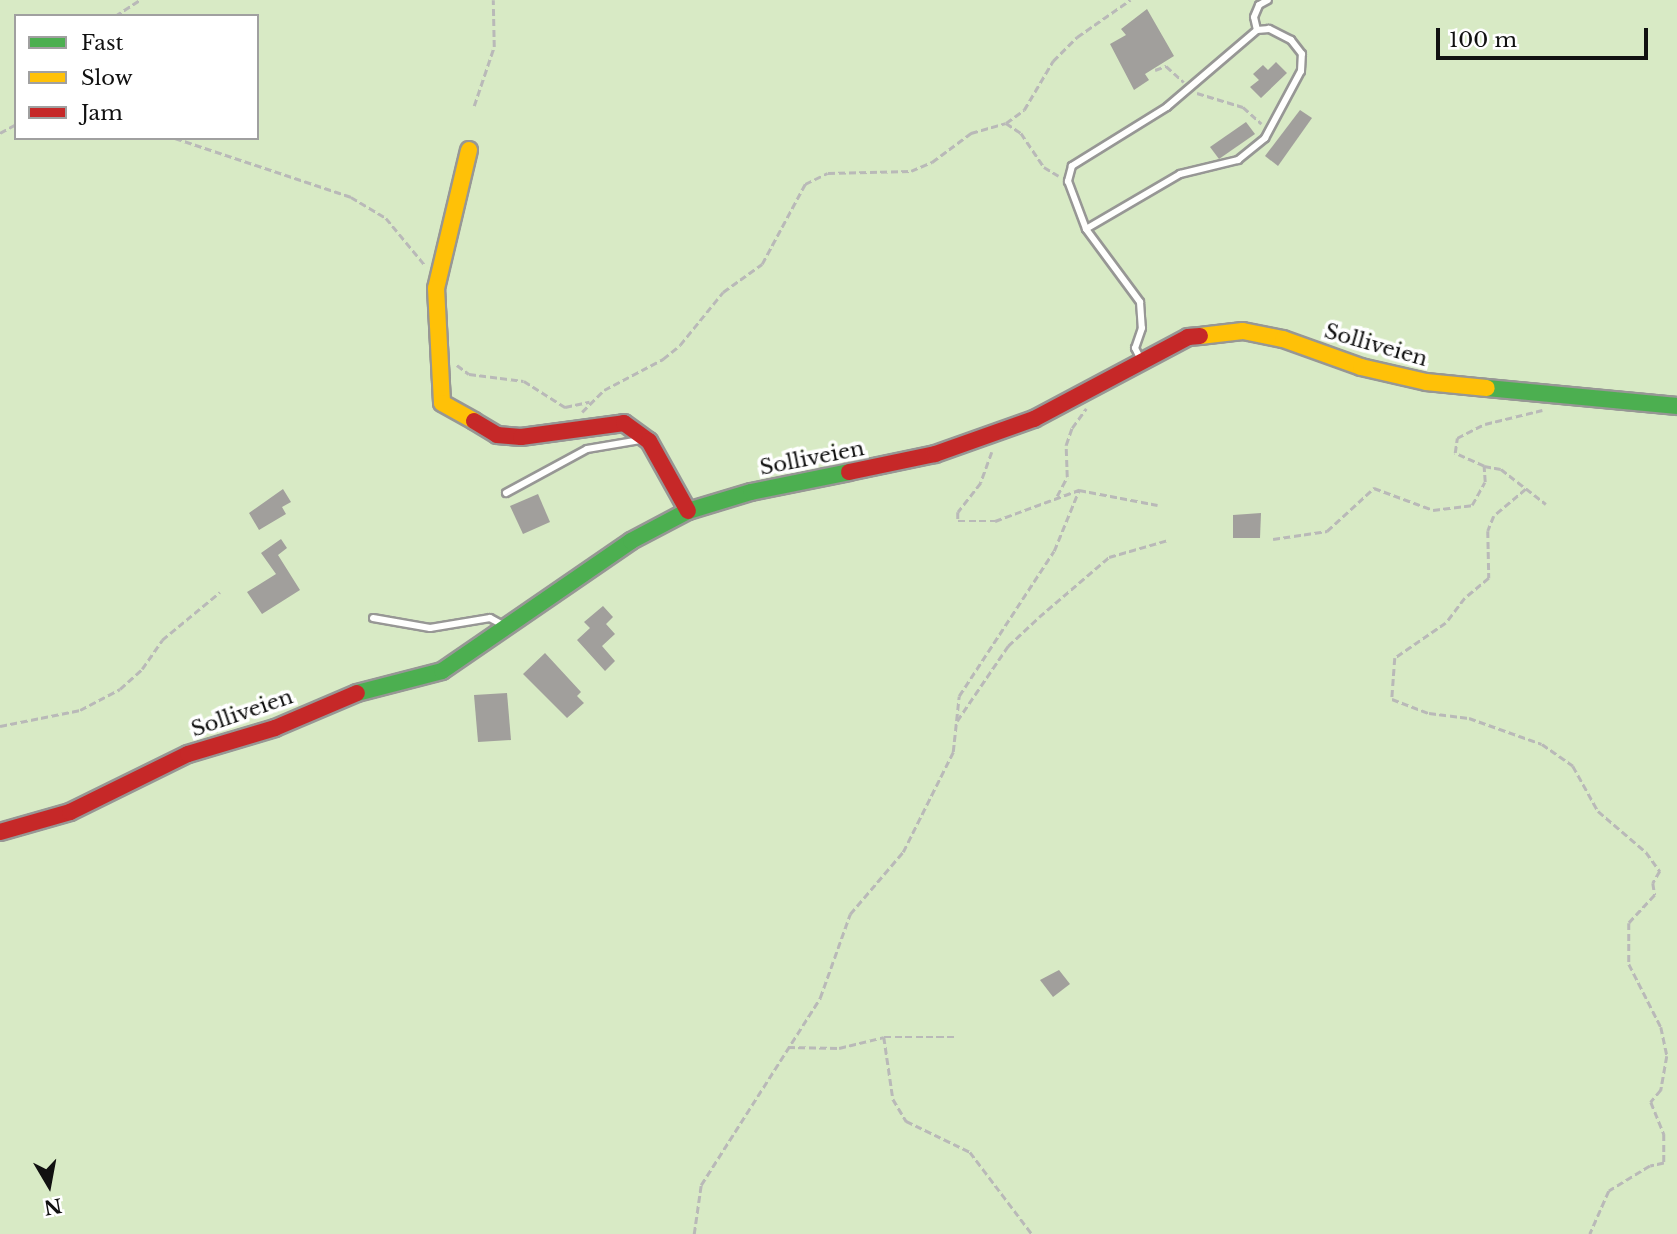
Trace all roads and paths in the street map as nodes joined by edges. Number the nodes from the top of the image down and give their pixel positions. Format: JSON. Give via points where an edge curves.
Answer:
{"nodes":[{"id":1,"x":140,"y":0,"type":"edge"},
{"id":2,"x":493,"y":0,"type":"edge"},
{"id":3,"x":1130,"y":0,"type":"edge"},
{"id":4,"x":1268,"y":0,"type":"edge"},
{"id":5,"x":118,"y":14,"type":"edge"},
{"id":6,"x":1257,"y":30,"type":"junction"},
{"id":7,"x":1155,"y":70,"type":"dead end"},
{"id":8,"x":1180,"y":78,"type":"dead end"},
{"id":9,"x":1187,"y":85,"type":"junction"},
{"id":10,"x":474,"y":106,"type":"dead end"},
{"id":11,"x":1006,"y":123,"type":"junction"},
{"id":12,"x":1270,"y":130,"type":"junction"},
{"id":13,"x":181,"y":140,"type":"edge"},
{"id":14,"x":469,"y":150,"type":"dead end"},
{"id":15,"x":1068,"y":181,"type":"junction"},
{"id":16,"x":1086,"y":229,"type":"junction"},
{"id":17,"x":436,"y":288,"type":"junction"},
{"id":18,"x":438,"y":340,"type":"junction"},
{"id":19,"x":1141,"y":360,"type":"junction"},
{"id":20,"x":1563,"y":399,"type":"junction"},
{"id":21,"x":1089,"y":406,"type":"dead end"},
{"id":22,"x":1677,"y":406,"type":"edge"},
{"id":23,"x":998,"y":432,"type":"junction"},
{"id":24,"x":649,"y":441,"type":"junction"},
{"id":25,"x":1483,"y":466,"type":"junction"},
{"id":26,"x":1526,"y":489,"type":"junction"},
{"id":27,"x":1079,"y":490,"type":"junction"},
{"id":28,"x":506,"y":494,"type":"dead end"},
{"id":29,"x":1057,"y":496,"type":"junction"},
{"id":30,"x":1546,"y":503,"type":"dead end"},
{"id":31,"x":1158,"y":505,"type":"dead end"},
{"id":32,"x":688,"y":511,"type":"junction"},
{"id":33,"x":1273,"y":539,"type":"dead end"},
{"id":34,"x":1168,"y":540,"type":"dead end"},
{"id":35,"x":220,"y":592,"type":"dead end"},
{"id":36,"x":373,"y":618,"type":"dead end"},
{"id":37,"x":507,"y":627,"type":"junction"},
{"id":38,"x":956,"y":724,"type":"junction"},
{"id":39,"x":0,"y":726,"type":"edge"},
{"id":40,"x":0,"y":832,"type":"edge"},
{"id":41,"x":884,"y":1037,"type":"junction"},
{"id":42,"x":956,"y":1037,"type":"dead end"},
{"id":43,"x":788,"y":1046,"type":"junction"},
{"id":44,"x":694,"y":1234,"type":"edge"},
{"id":45,"x":1032,"y":1234,"type":"edge"},
{"id":46,"x":1590,"y":1234,"type":"edge"}],
"edges":[{"from":1,"to":5,"type":"path"},
{"from":2,"to":10,"type":"path","via":[[494,47]]},
{"from":3,"to":11,"type":"path","via":[[1061,53],[1024,110]]},
{"from":4,"to":6,"type":"lane","via":[[1259,5],[1254,17]]},
{"from":6,"to":9,"type":"lane"},
{"from":6,"to":12,"type":"lane","via":[[1281,33],[1302,54],[1301,71]]},
{"from":7,"to":8,"type":"path","via":[[1166,66]]},
{"from":9,"to":12,"type":"path","via":[[1200,96],[1243,107]]},
{"from":9,"to":15,"type":"lane","via":[[1167,107],[1072,166]]},
{"from":11,"to":15,"type":"path","via":[[1021,133],[1044,167]]},
{"from":11,"to":18,"type":"path","via":[[971,133],[932,162],[911,171],[828,173],[805,184],[762,264],[723,292],[663,359],[590,402],[565,407],[524,381],[469,374]]},
{"from":12,"to":16,"type":"lane","via":[[1237,160],[1180,174]]},
{"from":13,"to":17,"type":"path","via":[[351,197],[386,218],[410,242]]},
{"from":14,"to":17,"type":"street"},
{"from":15,"to":16,"type":"lane"},
{"from":16,"to":19,"type":"lane","via":[[1140,302],[1142,328],[1135,348]]},
{"from":17,"to":18,"type":"street"},
{"from":18,"to":24,"type":"street","via":[[443,404],[474,424],[497,435],[521,437],[624,423]]},
{"from":19,"to":20,"type":"street","name":"Solliveien","via":[[1188,337],[1243,331],[1426,382]]},
{"from":19,"to":23,"type":"street","name":"Solliveien","via":[[1108,382]]},
{"from":20,"to":22,"type":"street","name":"Solliveien"},
{"from":20,"to":25,"type":"path","via":[[1552,407],[1485,424],[1457,439],[1454,453]]},
{"from":21,"to":29,"type":"path","via":[[1072,428],[1066,445],[1067,477]]},
{"from":23,"to":29,"type":"path","via":[[981,483],[958,512],[958,521],[995,521]]},
{"from":23,"to":32,"type":"street","name":"Solliveien","via":[[935,454],[751,492]]},
{"from":24,"to":28,"type":"lane","via":[[597,445]]},
{"from":24,"to":32,"type":"street"},
{"from":25,"to":26,"type":"path","via":[[1501,469]]},
{"from":25,"to":33,"type":"path","via":[[1485,482],[1472,505],[1433,510],[1374,488],[1327,531]]},
{"from":26,"to":30,"type":"path"},
{"from":26,"to":46,"type":"path","via":[[1494,516],[1488,531],[1489,578],[1446,623],[1395,658],[1392,699],[1429,713],[1469,718],[1542,744],[1573,766],[1598,811],[1646,852],[1660,871],[1653,883],[1655,895],[1629,923],[1629,964],[1661,1027],[1667,1056],[1661,1090],[1651,1102],[1664,1134],[1664,1163],[1650,1166],[1609,1191]]},
{"from":27,"to":29,"type":"path"},
{"from":27,"to":31,"type":"path"},
{"from":27,"to":38,"type":"path","via":[[1054,551],[960,696]]},
{"from":32,"to":37,"type":"street","name":"Solliveien","via":[[640,536]]},
{"from":34,"to":38,"type":"path","via":[[1109,558],[1039,617],[1008,646]]},
{"from":35,"to":39,"type":"path","via":[[162,640],[142,669],[120,689],[80,710]]},
{"from":36,"to":37,"type":"lane","via":[[440,628],[489,618]]},
{"from":37,"to":40,"type":"street","name":"Solliveien","via":[[442,671],[346,696],[275,728],[188,754],[70,812]]},
{"from":38,"to":43,"type":"path","via":[[953,752],[903,852],[850,914],[820,998]]},
{"from":41,"to":42,"type":"path"},
{"from":41,"to":43,"type":"path","via":[[839,1048]]},
{"from":41,"to":45,"type":"path","via":[[893,1099],[906,1121],[970,1152]]},
{"from":43,"to":44,"type":"path","via":[[701,1185]]}]}
